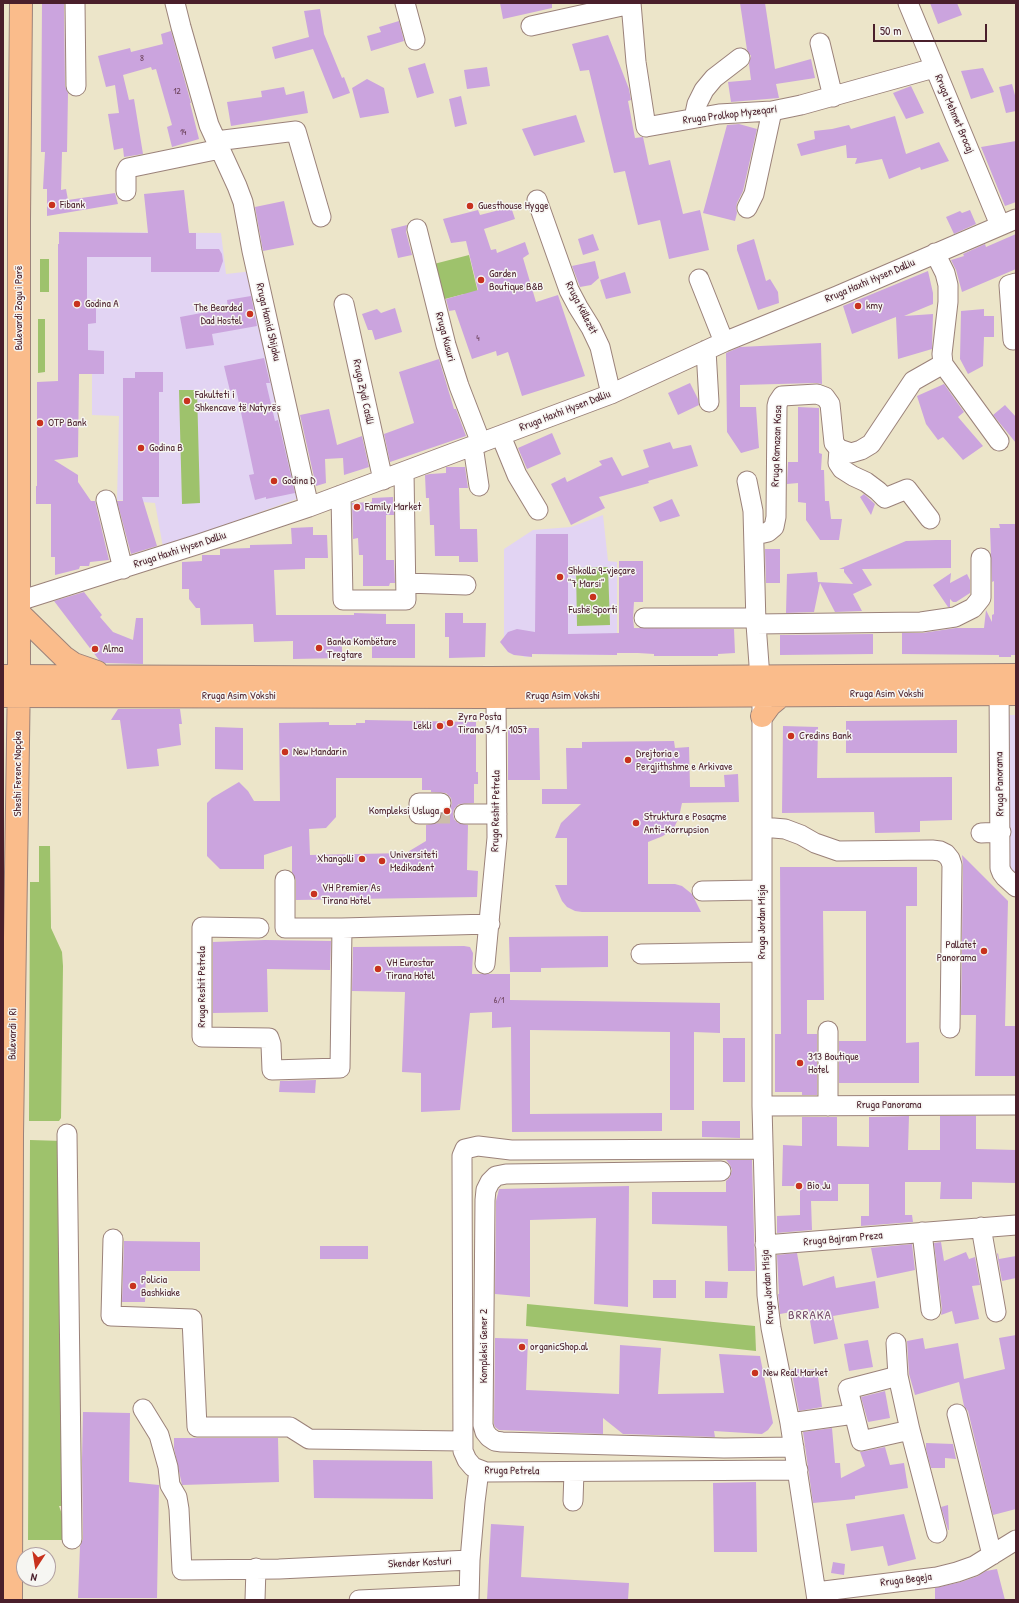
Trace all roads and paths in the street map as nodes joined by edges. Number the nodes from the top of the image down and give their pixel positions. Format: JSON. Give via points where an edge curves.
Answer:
{"nodes":[{"id":1,"x":21,"y":3,"type":"edge"},
{"id":2,"x":75,"y":3,"type":"edge"},
{"id":3,"x":176,"y":3,"type":"edge"},
{"id":4,"x":405,"y":3,"type":"edge"},
{"id":5,"x":908,"y":3,"type":"edge"},
{"id":6,"x":631,"y":4,"type":"edge"},
{"id":7,"x":531,"y":26,"type":"dead end"},
{"id":8,"x":415,"y":40,"type":"dead end"},
{"id":9,"x":820,"y":43,"type":"dead end"},
{"id":10,"x":740,"y":58,"type":"dead end"},
{"id":11,"x":934,"y":68,"type":"junction"},
{"id":12,"x":76,"y":86,"type":"dead end"},
{"id":13,"x":833,"y":97,"type":"junction"},
{"id":14,"x":772,"y":111,"type":"junction"},
{"id":15,"x":694,"y":118,"type":"junction"},
{"id":16,"x":218,"y":145,"type":"junction"},
{"id":17,"x":126,"y":191,"type":"dead end"},
{"id":18,"x":537,"y":200,"type":"dead end"},
{"id":19,"x":747,"y":208,"type":"dead end"},
{"id":20,"x":321,"y":217,"type":"dead end"},
{"id":21,"x":1008,"y":222,"type":"edge"},
{"id":22,"x":417,"y":229,"type":"dead end"},
{"id":23,"x":935,"y":253,"type":"junction"},
{"id":24,"x":699,"y":279,"type":"dead end"},
{"id":25,"x":1016,"y":283,"type":"edge"},
{"id":26,"x":344,"y":304,"type":"dead end"},
{"id":27,"x":1013,"y":340,"type":"dead end"},
{"id":28,"x":724,"y":342,"type":"junction"},
{"id":29,"x":706,"y":350,"type":"junction"},
{"id":30,"x":942,"y":364,"type":"junction"},
{"id":31,"x":611,"y":394,"type":"junction"},
{"id":32,"x":709,"y":402,"type":"dead end"},
{"id":33,"x":501,"y":436,"type":"junction"},
{"id":34,"x":999,"y":441,"type":"dead end"},
{"id":35,"x":477,"y":445,"type":"junction"},
{"id":36,"x":839,"y":449,"type":"junction"},
{"id":37,"x":404,"y":472,"type":"junction"},
{"id":38,"x":383,"y":480,"type":"junction"},
{"id":39,"x":746,"y":481,"type":"dead end"},
{"id":40,"x":479,"y":486,"type":"dead end"},
{"id":41,"x":341,"y":495,"type":"junction"},
{"id":42,"x":106,"y":500,"type":"dead end"},
{"id":43,"x":309,"y":507,"type":"junction"},
{"id":44,"x":538,"y":510,"type":"dead end"},
{"id":45,"x":930,"y":519,"type":"dead end"},
{"id":46,"x":755,"y":535,"type":"junction"},
{"id":47,"x":981,"y":558,"type":"dead end"},
{"id":48,"x":123,"y":569,"type":"junction"},
{"id":49,"x":406,"y":583,"type":"junction"},
{"id":50,"x":466,"y":585,"type":"dead end"},
{"id":51,"x":19,"y":607,"type":"junction"},
{"id":52,"x":644,"y":618,"type":"dead end"},
{"id":53,"x":756,"y":621,"type":"junction"},
{"id":54,"x":1007,"y":684,"type":"edge"},
{"id":55,"x":11,"y":686,"type":"edge"},
{"id":56,"x":110,"y":686,"type":"junction"},
{"id":57,"x":496,"y":696,"type":"junction"},
{"id":58,"x":766,"y":696,"type":"junction"},
{"id":59,"x":469,"y":809,"type":"tunnel mouth"},
{"id":60,"x":497,"y":809,"type":"junction"},
{"id":61,"x":762,"y":827,"type":"junction"},
{"id":62,"x":1001,"y":832,"type":"junction"},
{"id":63,"x":981,"y":833,"type":"dead end"},
{"id":64,"x":18,"y":852,"type":"joint"},
{"id":65,"x":285,"y":880,"type":"dead end"},
{"id":66,"x":1016,"y":887,"type":"edge"},
{"id":67,"x":762,"y":890,"type":"junction"},
{"id":68,"x":702,"y":891,"type":"dead end"},
{"id":69,"x":490,"y":924,"type":"junction"},
{"id":70,"x":259,"y":928,"type":"dead end"},
{"id":71,"x":342,"y":928,"type":"junction"},
{"id":72,"x":762,"y":952,"type":"junction"},
{"id":73,"x":641,"y":954,"type":"dead end"},
{"id":74,"x":485,"y":964,"type":"dead end"},
{"id":75,"x":950,"y":1028,"type":"dead end"},
{"id":76,"x":828,"y":1031,"type":"dead end"},
{"id":77,"x":1016,"y":1105,"type":"edge"},
{"id":78,"x":762,"y":1106,"type":"junction"},
{"id":79,"x":828,"y":1106,"type":"junction"},
{"id":80,"x":67,"y":1134,"type":"dead end"},
{"id":81,"x":763,"y":1149,"type":"junction"},
{"id":82,"x":721,"y":1172,"type":"dead end"},
{"id":83,"x":1016,"y":1224,"type":"edge"},
{"id":84,"x":981,"y":1227,"type":"junction"},
{"id":85,"x":922,"y":1232,"type":"junction"},
{"id":86,"x":113,"y":1239,"type":"dead end"},
{"id":87,"x":765,"y":1245,"type":"junction"},
{"id":88,"x":931,"y":1310,"type":"dead end"},
{"id":89,"x":996,"y":1312,"type":"dead end"},
{"id":90,"x":896,"y":1343,"type":"dead end"},
{"id":91,"x":898,"y":1376,"type":"junction"},
{"id":92,"x":143,"y":1409,"type":"dead end"},
{"id":93,"x":854,"y":1414,"type":"junction"},
{"id":94,"x":957,"y":1414,"type":"dead end"},
{"id":95,"x":790,"y":1423,"type":"junction"},
{"id":96,"x":910,"y":1430,"type":"junction"},
{"id":97,"x":462,"y":1441,"type":"junction"},
{"id":98,"x":794,"y":1447,"type":"junction"},
{"id":99,"x":479,"y":1470,"type":"junction"},
{"id":100,"x":798,"y":1470,"type":"junction"},
{"id":101,"x":574,"y":1472,"type":"junction"},
{"id":102,"x":573,"y":1501,"type":"dead end"},
{"id":103,"x":937,"y":1533,"type":"dead end"},
{"id":104,"x":72,"y":1539,"type":"dead end"},
{"id":105,"x":1016,"y":1540,"type":"edge"},
{"id":106,"x":992,"y":1555,"type":"junction"},
{"id":107,"x":470,"y":1560,"type":"junction"},
{"id":108,"x":256,"y":1568,"type":"junction"},
{"id":109,"x":816,"y":1596,"type":"edge"},
{"id":110,"x":469,"y":1598,"type":"edge"},
{"id":111,"x":11,"y":1600,"type":"edge"},
{"id":112,"x":255,"y":1600,"type":"edge"},
{"id":113,"x":359,"y":1600,"type":"edge"}],
"edges":[{"from":1,"to":51,"type":"main road","name":"Bulevardi Zogu i Parë"},
{"from":2,"to":12,"type":"street"},
{"from":3,"to":16,"type":"street","name":"Rruga Hamid Shijaku","via":[[200,95]]},
{"from":4,"to":8,"type":"street"},
{"from":5,"to":11,"type":"street","name":"Rruga Mehmet Brocaj"},
{"from":6,"to":7,"type":"street"},
{"from":6,"to":15,"type":"street","name":"Rruga Prolkop Myzeqari","via":[[636,62],[646,128]]},
{"from":9,"to":13,"type":"street"},
{"from":10,"to":15,"type":"street","via":[[714,78],[704,90]]},
{"from":11,"to":13,"type":"street","name":"Rruga Prolkop Myzeqari"},
{"from":11,"to":21,"type":"street","name":"Rruga Mehmet Brocaj"},
{"from":13,"to":14,"type":"street","name":"Rruga Prolkop Myzeqari"},
{"from":14,"to":15,"type":"street","name":"Rruga Prolkop Myzeqari"},
{"from":14,"to":19,"type":"street","via":[[754,194]]},
{"from":16,"to":17,"type":"street","via":[[128,168]]},
{"from":16,"to":20,"type":"street","via":[[296,132]]},
{"from":16,"to":43,"type":"street","name":"Rruga Hamid Shijaku","via":[[243,202]]},
{"from":18,"to":31,"type":"street","name":"Rruga Këllezët","via":[[569,290],[600,347]]},
{"from":21,"to":23,"type":"street","name":"Rruga Haxhi Hysen Dalliu"},
{"from":22,"to":35,"type":"street","name":"Rruga Kusuri","via":[[458,386]]},
{"from":23,"to":28,"type":"street","name":"Rruga Haxhi Hysen Dalliu"},
{"from":23,"to":30,"type":"street","via":[[948,285]]},
{"from":24,"to":28,"type":"street"},
{"from":25,"to":27,"type":"street","via":[[1009,285]]},
{"from":26,"to":38,"type":"street","name":"Rruga Zydi Caslli"},
{"from":28,"to":29,"type":"street","name":"Rruga Haxhi Hysen Dalliu"},
{"from":29,"to":31,"type":"street","name":"Rruga Haxhi Hysen Dalliu"},
{"from":29,"to":32,"type":"street"},
{"from":30,"to":34,"type":"street"},
{"from":30,"to":36,"type":"street","via":[[913,381],[871,444],[851,453]]},
{"from":31,"to":33,"type":"street","name":"Rruga Haxhi Hysen Dalliu"},
{"from":33,"to":35,"type":"street","name":"Rruga Haxhi Hysen Dalliu"},
{"from":33,"to":44,"type":"street","via":[[517,475]]},
{"from":35,"to":37,"type":"street","name":"Rruga Haxhi Hysen Dalliu"},
{"from":35,"to":40,"type":"street","name":"Rruga Kusuri"},
{"from":36,"to":45,"type":"street","name":"Rruga Ramazan Kasa","via":[[838,463],[842,468],[878,491],[885,506],[907,489]]},
{"from":36,"to":46,"type":"street","name":"Rruga Ramazan Kasa","via":[[834,444],[830,404],[826,397],[816,394],[782,396],[777,406],[776,517],[774,527],[768,532]]},
{"from":37,"to":38,"type":"street","name":"Rruga Haxhi Hysen Dalliu"},
{"from":37,"to":49,"type":"street"},
{"from":38,"to":41,"type":"street","name":"Rruga Haxhi Hysen Dalliu"},
{"from":39,"to":46,"type":"street"},
{"from":41,"to":43,"type":"street","name":"Rruga Haxhi Hysen Dalliu"},
{"from":41,"to":49,"type":"street","via":[[343,600],[406,600]]},
{"from":42,"to":48,"type":"street"},
{"from":43,"to":48,"type":"street","name":"Rruga Haxhi Hysen Dalliu"},
{"from":46,"to":53,"type":"street"},
{"from":47,"to":53,"type":"street","via":[[982,598],[973,608],[955,617],[921,622]]},
{"from":48,"to":51,"type":"street","name":"Rruga Haxhi Hysen Dalliu"},
{"from":49,"to":50,"type":"street"},
{"from":51,"to":55,"type":"main road","name":"Sheshi Ferenc Nopçka"},
{"from":51,"to":56,"type":"main road","via":[[64,657]]},
{"from":52,"to":53,"type":"street"},
{"from":53,"to":58,"type":"street"},
{"from":54,"to":58,"type":"main road","name":"Rruga Asim Vokshi"},
{"from":54,"to":58,"type":"main road","name":"Rruga Asim Vokshi"},
{"from":54,"to":62,"type":"street","name":"Rruga Panorama"},
{"from":55,"to":56,"type":"main road"},
{"from":55,"to":64,"type":"main road","name":"Sheshi Ferenc Nopçka"},
{"from":56,"to":57,"type":"main road","name":"Rruga Asim Vokshi"},
{"from":56,"to":58,"type":"main road","name":"Rruga Asim Vokshi","via":[[497,678]]},
{"from":57,"to":58,"type":"main road","name":"Rruga Asim Vokshi"},
{"from":57,"to":60,"type":"street","name":"Rruga Reshit Petrela"},
{"from":58,"to":61,"type":"street","name":"Rruga Jordan Misja"},
{"from":59,"to":60,"type":"street"},
{"from":60,"to":69,"type":"street","name":"Rruga Reshit Petrela"},
{"from":61,"to":67,"type":"street","name":"Rruga Jordan Misja"},
{"from":61,"to":75,"type":"street","via":[[786,829],[838,851],[932,850],[946,854],[952,865]]},
{"from":62,"to":63,"type":"street"},
{"from":62,"to":66,"type":"street","name":"Rruga Panorama","via":[[1000,868]]},
{"from":64,"to":111,"type":"main road","name":"Bulevardi i Ri","via":[[12,1134]]},
{"from":65,"to":71,"type":"street","via":[[285,928]]},
{"from":67,"to":68,"type":"street"},
{"from":67,"to":72,"type":"street","name":"Rruga Jordan Misja"},
{"from":69,"to":71,"type":"street"},
{"from":69,"to":74,"type":"street","name":"Rruga Reshit Petrela"},
{"from":70,"to":71,"type":"street","name":"Rruga Reshit Petrela","via":[[202,927],[202,1037],[269,1038],[272,1070],[340,1068]]},
{"from":72,"to":73,"type":"street"},
{"from":72,"to":78,"type":"street","name":"Rruga Jordan Misja"},
{"from":76,"to":79,"type":"street"},
{"from":77,"to":79,"type":"street","name":"Rruga Panorama"},
{"from":78,"to":79,"type":"street","name":"Rruga Panorama"},
{"from":78,"to":81,"type":"street","name":"Rruga Jordan Misja"},
{"from":80,"to":104,"type":"street"},
{"from":81,"to":87,"type":"street","name":"Rruga Jordan Misja"},
{"from":81,"to":97,"type":"street","name":"Rruga Petrela","via":[[511,1150],[478,1146],[465,1149]]},
{"from":82,"to":98,"type":"street","name":"Kompleksi Gener 2","via":[[506,1174],[496,1176],[490,1182],[485,1200],[483,1425],[489,1436],[495,1441],[502,1442],[724,1448]]},
{"from":83,"to":84,"type":"street","name":"Rruga Bajram Preza"},
{"from":84,"to":85,"type":"street","name":"Rruga Bajram Preza"},
{"from":84,"to":89,"type":"street"},
{"from":85,"to":87,"type":"street","name":"Rruga Bajram Preza"},
{"from":85,"to":88,"type":"street"},
{"from":86,"to":97,"type":"street","via":[[111,1316],[192,1319],[197,1427],[290,1427],[310,1439]]},
{"from":87,"to":95,"type":"street","name":"Rruga Jordan Misja","via":[[771,1328]]},
{"from":90,"to":91,"type":"street"},
{"from":91,"to":93,"type":"street","via":[[848,1389]]},
{"from":91,"to":96,"type":"street"},
{"from":92,"to":108,"type":"street","name":"Skender Kosturi","via":[[159,1435],[170,1485],[177,1497],[182,1570]]},
{"from":93,"to":95,"type":"street"},
{"from":93,"to":96,"type":"street","via":[[861,1441]]},
{"from":94,"to":106,"type":"street"},
{"from":95,"to":98,"type":"street","name":"Rruga Jordan Misja"},
{"from":96,"to":103,"type":"street"},
{"from":97,"to":99,"type":"street","name":"Rruga Petrela","via":[[467,1460]]},
{"from":98,"to":100,"type":"street","name":"Rruga Jordan Misja"},
{"from":99,"to":101,"type":"street","name":"Rruga Petrela"},
{"from":99,"to":107,"type":"street"},
{"from":100,"to":101,"type":"street","name":"Rruga Petrela"},
{"from":100,"to":109,"type":"street","name":"Rruga Jordan Misja"},
{"from":101,"to":102,"type":"street"},
{"from":105,"to":106,"type":"street","name":"Rruga Begeja"},
{"from":106,"to":109,"type":"street","name":"Rruga Begeja","via":[[974,1566],[937,1576]]},
{"from":107,"to":108,"type":"street","name":"Skender Kosturi"},
{"from":107,"to":110,"type":"street"},
{"from":108,"to":112,"type":"street"},
{"from":110,"to":113,"type":"street"}]}
